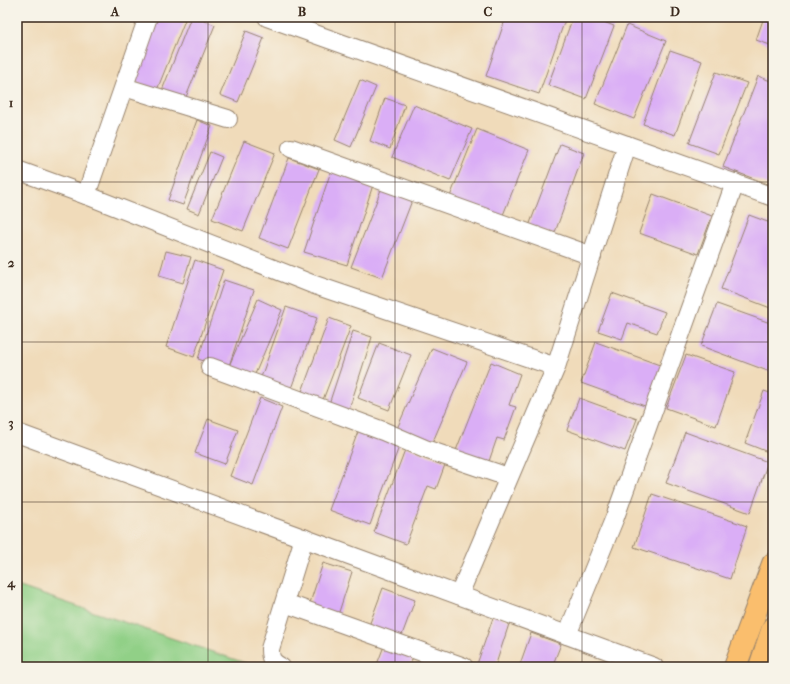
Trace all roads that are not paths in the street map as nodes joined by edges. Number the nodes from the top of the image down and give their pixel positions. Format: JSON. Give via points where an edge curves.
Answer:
{"nodes":[{"id":1,"x":148,"y":17,"type":"edge"},
{"id":2,"x":267,"y":17,"type":"edge"},
{"id":3,"x":124,"y":86,"type":"junction"},
{"id":4,"x":228,"y":119,"type":"dead end"},
{"id":5,"x":627,"y":145,"type":"junction"},
{"id":6,"x":291,"y":148,"type":"dead end"},
{"id":7,"x":17,"y":170,"type":"edge"},
{"id":8,"x":735,"y":183,"type":"junction"},
{"id":9,"x":86,"y":195,"type":"junction"},
{"id":10,"x":773,"y":197,"type":"edge"},
{"id":11,"x":592,"y":256,"type":"junction"},
{"id":12,"x":210,"y":367,"type":"dead end"},
{"id":13,"x":556,"y":367,"type":"junction"},
{"id":14,"x":17,"y":433,"type":"edge"},
{"id":15,"x":508,"y":477,"type":"junction"},
{"id":16,"x":304,"y":538,"type":"junction"},
{"id":17,"x":773,"y":564,"type":"edge"},
{"id":18,"x":459,"y":595,"type":"junction"},
{"id":19,"x":285,"y":603,"type":"junction"},
{"id":20,"x":773,"y":628,"type":"edge"},
{"id":21,"x":567,"y":635,"type":"junction"},
{"id":22,"x":281,"y":667,"type":"edge"},
{"id":23,"x":464,"y":667,"type":"edge"},
{"id":24,"x":654,"y":667,"type":"edge"},
{"id":25,"x":735,"y":667,"type":"edge"},
{"id":26,"x":760,"y":667,"type":"edge"}],
"edges":[{"from":1,"to":3,"type":"street"},
{"from":2,"to":5,"type":"street"},
{"from":3,"to":4,"type":"street"},
{"from":3,"to":9,"type":"street"},
{"from":5,"to":8,"type":"street"},
{"from":5,"to":11,"type":"street"},
{"from":6,"to":11,"type":"street"},
{"from":7,"to":9,"type":"street"},
{"from":8,"to":10,"type":"street"},
{"from":8,"to":21,"type":"street","via":[[615,517]]},
{"from":9,"to":13,"type":"street","via":[[312,284]]},
{"from":11,"to":13,"type":"street"},
{"from":12,"to":15,"type":"street","via":[[425,449]]},
{"from":13,"to":15,"type":"street"},
{"from":14,"to":16,"type":"street"},
{"from":15,"to":18,"type":"street"},
{"from":16,"to":18,"type":"street"},
{"from":16,"to":19,"type":"street"},
{"from":17,"to":25,"type":"main road"},
{"from":18,"to":21,"type":"street"},
{"from":19,"to":22,"type":"street","via":[[270,649],[273,663]]},
{"from":19,"to":23,"type":"street"},
{"from":20,"to":26,"type":"main road"},
{"from":21,"to":24,"type":"street"}]}
